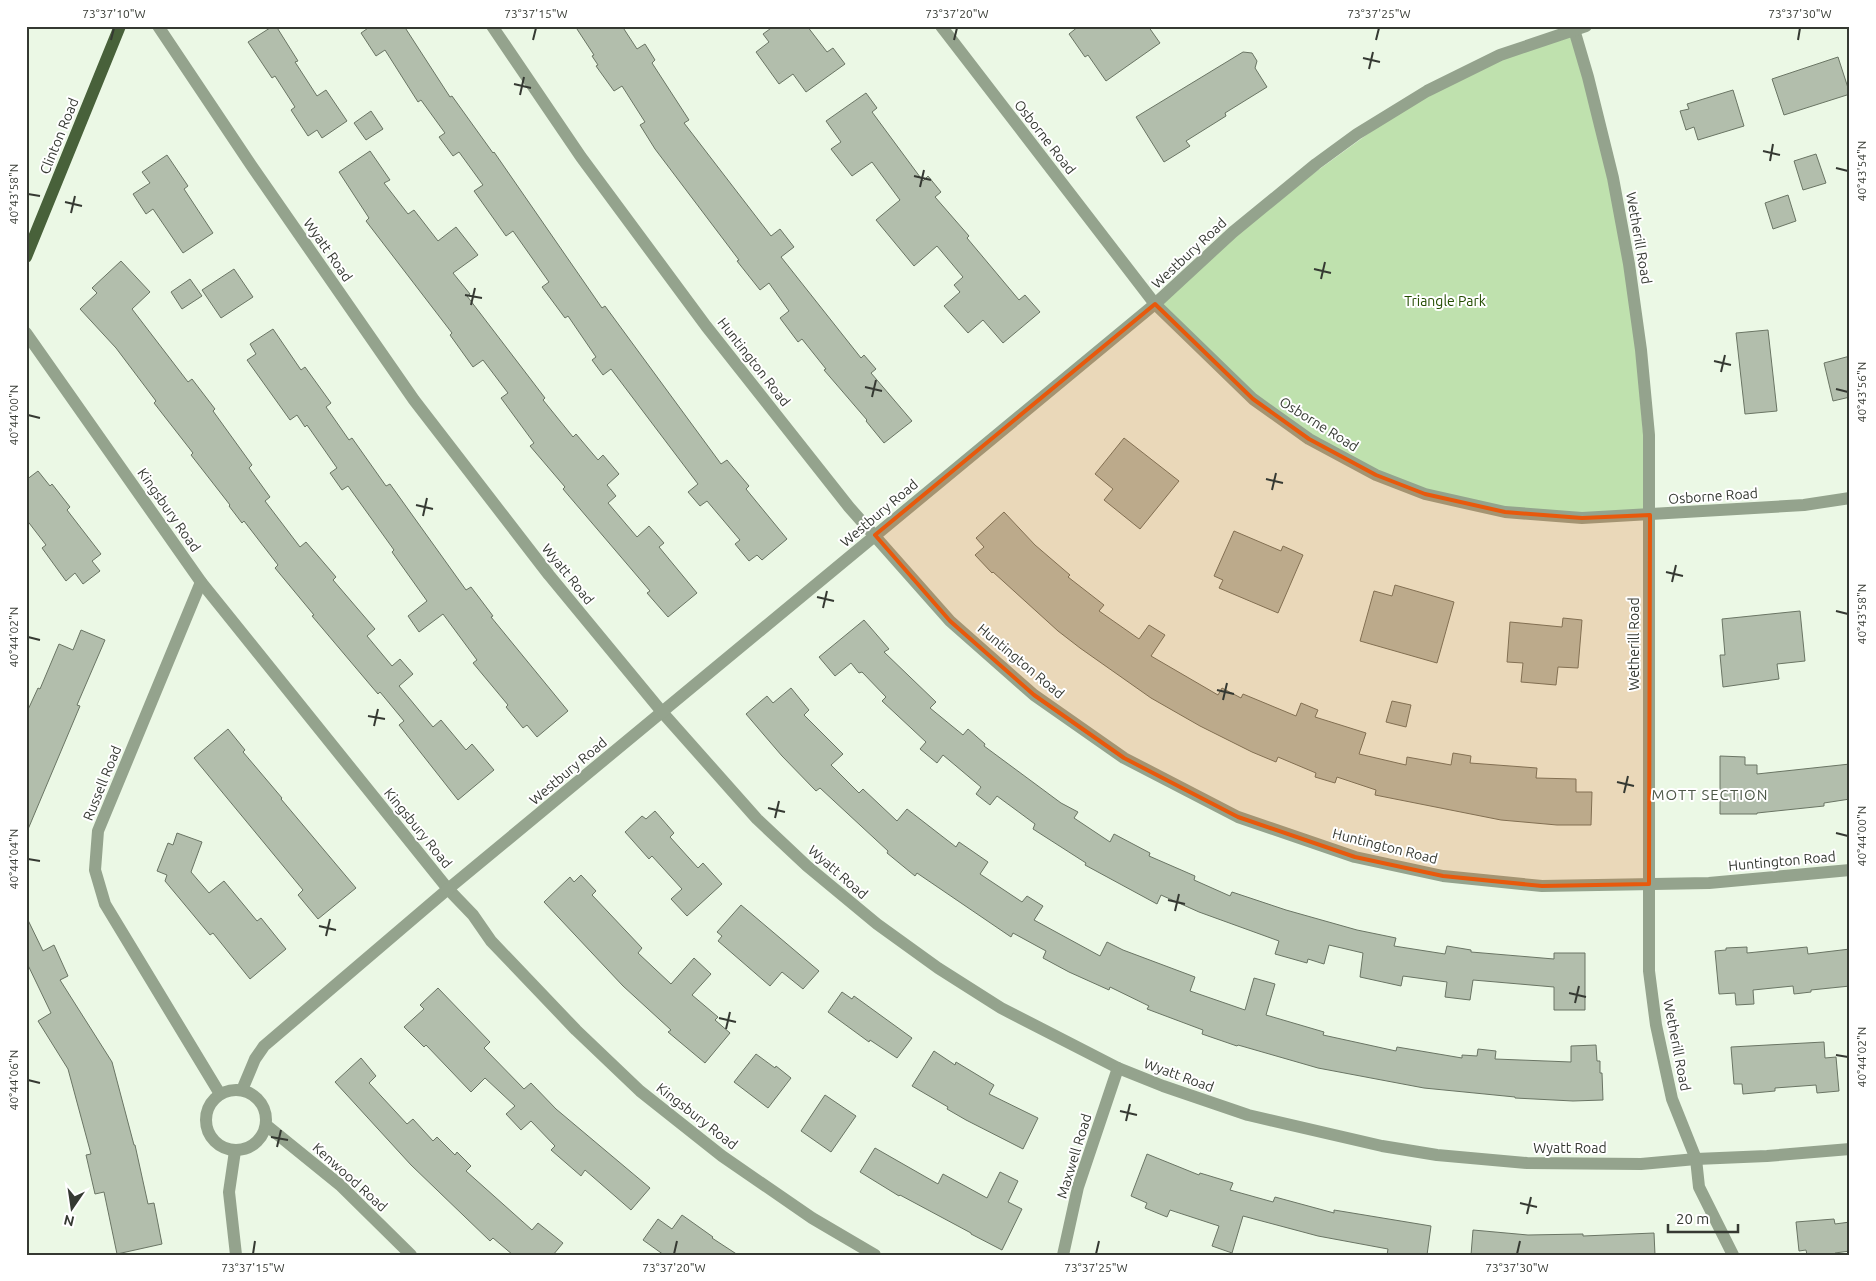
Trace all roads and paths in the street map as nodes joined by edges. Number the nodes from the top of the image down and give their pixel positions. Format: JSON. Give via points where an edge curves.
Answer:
{"nodes":[{"id":1,"x":120,"y":26,"type":"edge"},
{"id":2,"x":158,"y":26,"type":"edge"},
{"id":3,"x":492,"y":26,"type":"edge"},
{"id":4,"x":941,"y":26,"type":"edge"},
{"id":5,"x":1586,"y":26,"type":"edge"},
{"id":6,"x":1573,"y":28,"type":"edge"},
{"id":7,"x":26,"y":257,"type":"edge"},
{"id":8,"x":1155,"y":304,"type":"junction"},
{"id":9,"x":26,"y":333,"type":"edge"},
{"id":10,"x":1850,"y":498,"type":"edge"},
{"id":11,"x":1650,"y":515,"type":"junction"},
{"id":12,"x":876,"y":535,"type":"junction"},
{"id":13,"x":201,"y":582,"type":"junction"},
{"id":14,"x":662,"y":712,"type":"junction"},
{"id":15,"x":1850,"y":870,"type":"edge"},
{"id":16,"x":1649,"y":884,"type":"junction"},
{"id":17,"x":448,"y":889,"type":"junction"},
{"id":18,"x":1118,"y":1068,"type":"junction"},
{"id":19,"x":242,"y":1090,"type":"junction"},
{"id":20,"x":220,"y":1094,"type":"junction"},
{"id":21,"x":266,"y":1126,"type":"junction"},
{"id":22,"x":1850,"y":1149,"type":"edge"},
{"id":23,"x":235,"y":1150,"type":"junction"},
{"id":24,"x":1696,"y":1159,"type":"junction"},
{"id":25,"x":236,"y":1255,"type":"edge"},
{"id":26,"x":411,"y":1255,"type":"edge"},
{"id":27,"x":875,"y":1255,"type":"edge"},
{"id":28,"x":1063,"y":1255,"type":"edge"},
{"id":29,"x":1733,"y":1255,"type":"edge"}],
"edges":[{"from":1,"to":7,"type":"main road","name":"Clinton Road"},
{"from":2,"to":14,"type":"street","name":"Wyatt Road","via":[[414,400],[549,575]]},
{"from":3,"to":12,"type":"street","name":"Huntington Road","via":[[581,156],[706,326],[849,507]]},
{"from":4,"to":8,"type":"street","name":"Osborne Road"},
{"from":5,"to":6,"type":"street","name":"Westbury Road"},
{"from":6,"to":8,"type":"street","name":"Westbury Road","via":[[1500,55],[1427,90],[1357,134],[1233,232]]},
{"from":6,"to":11,"type":"street","name":"Wetherill Road","via":[[1610,169],[1629,264],[1649,435]]},
{"from":8,"to":11,"type":"street","name":"Osborne Road","via":[[1253,399],[1309,439],[1376,476],[1425,494],[1505,512],[1582,518]]},
{"from":8,"to":12,"type":"street","name":"Westbury Road"},
{"from":9,"to":13,"type":"street","name":"Kingsbury Road"},
{"from":10,"to":11,"type":"street","name":"Osborne Road","via":[[1804,505]]},
{"from":11,"to":16,"type":"street","name":"Wetherill Road"},
{"from":12,"to":14,"type":"street","name":"Westbury Road"},
{"from":12,"to":16,"type":"street","name":"Huntington Road","via":[[950,621],[1034,695],[1124,758],[1238,817],[1355,857],[1443,876],[1542,886]]},
{"from":13,"to":17,"type":"street","name":"Kingsbury Road"},
{"from":13,"to":20,"type":"street","name":"Russell Road","via":[[98,831],[95,870],[105,904]]},
{"from":14,"to":17,"type":"street","name":"Westbury Road"},
{"from":14,"to":18,"type":"street","name":"Wyatt Road","via":[[757,819],[877,924],[1001,1008]]},
{"from":15,"to":16,"type":"street","name":"Huntington Road","via":[[1709,883]]},
{"from":16,"to":24,"type":"street","name":"Wetherill Road","via":[[1649,971],[1656,1024],[1672,1099]]},
{"from":17,"to":19,"type":"street","name":"Westbury Road","via":[[264,1046],[254,1059]]},
{"from":17,"to":27,"type":"street","name":"Kingsbury Road","via":[[473,915],[491,941],[640,1091],[722,1156],[812,1218]]},
{"from":18,"to":24,"type":"street","name":"Wyatt Road","via":[[1248,1115],[1382,1146],[1437,1155],[1527,1163],[1641,1164]]},
{"from":18,"to":28,"type":"street","name":"Maxwell Road","via":[[1078,1187]]},
{"from":19,"to":20,"type":"street"},
{"from":19,"to":21,"type":"street","via":[[258,1099],[266,1116]]},
{"from":20,"to":23,"type":"street","via":[[208,1109],[206,1128],[217,1144]]},
{"from":21,"to":23,"type":"street","via":[[258,1141],[243,1150]]},
{"from":21,"to":26,"type":"street","name":"Kenwood Road","via":[[340,1185]]},
{"from":22,"to":24,"type":"street","name":"Wyatt Road"},
{"from":23,"to":25,"type":"street","via":[[229,1192]]},
{"from":24,"to":29,"type":"street","name":"Wetherill Road","via":[[1699,1187]]}]}
